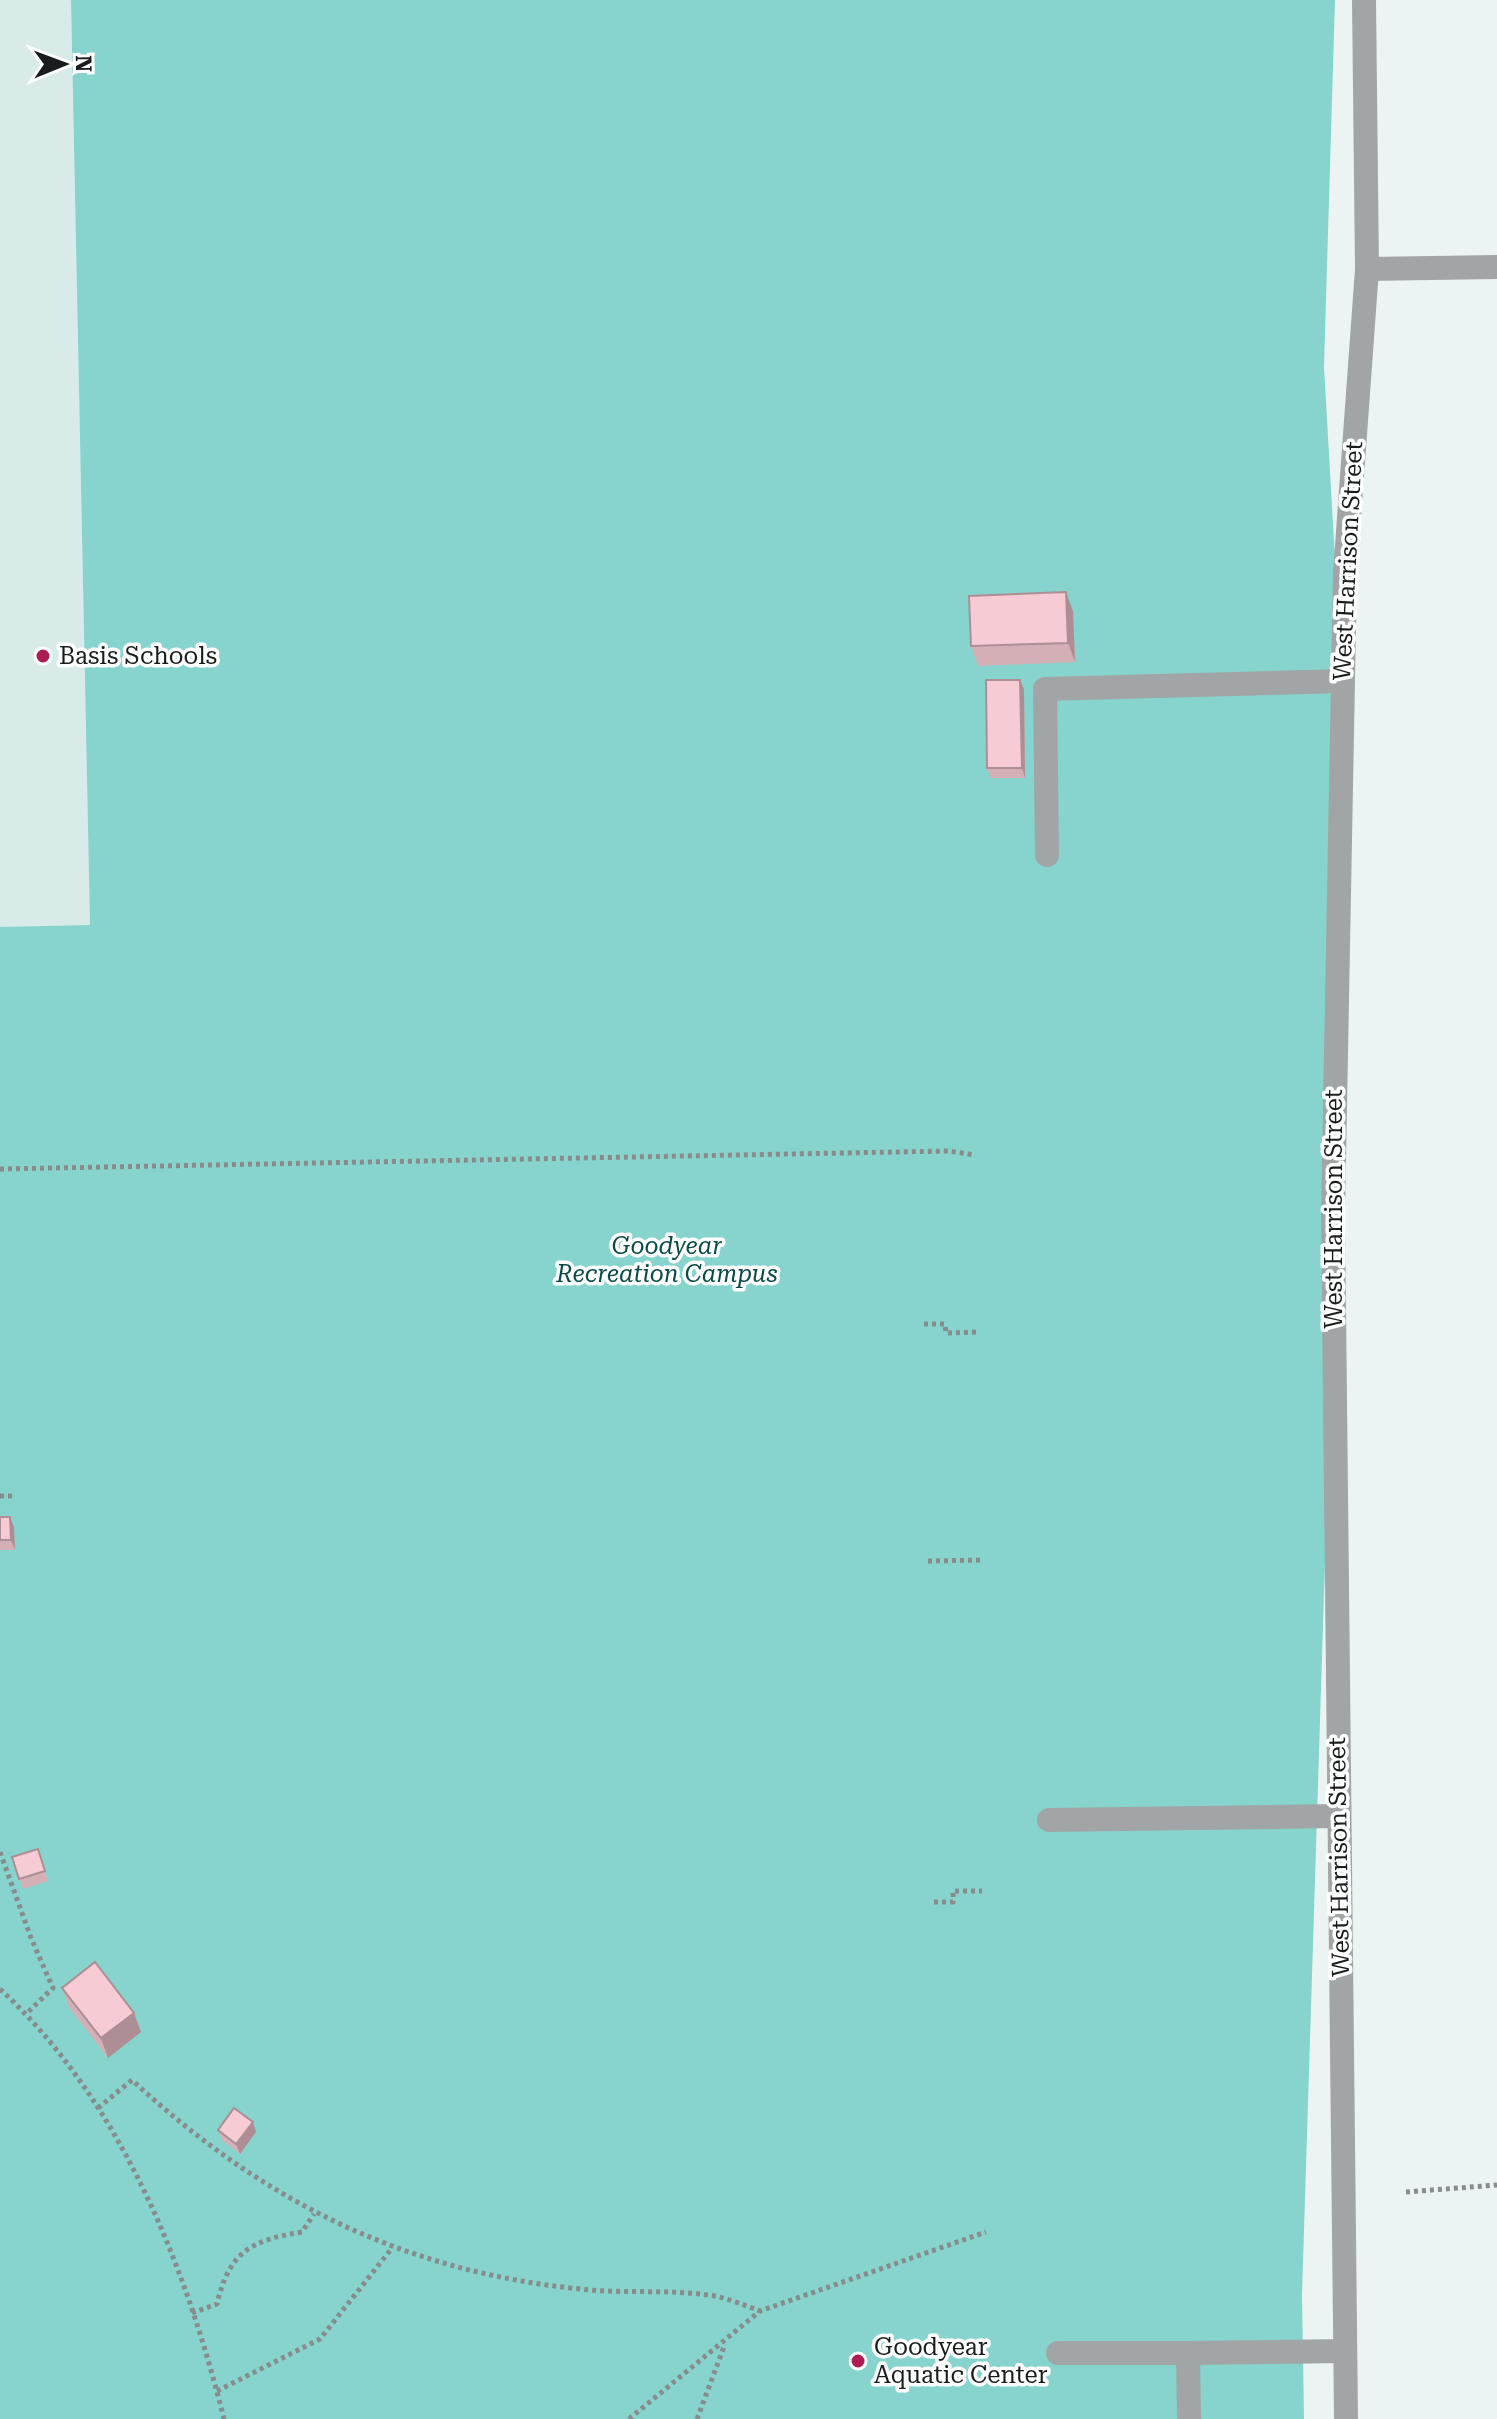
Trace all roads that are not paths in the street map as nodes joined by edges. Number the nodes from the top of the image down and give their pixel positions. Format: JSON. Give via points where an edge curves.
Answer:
{"nodes":[{"id":1,"x":1364,"y":0,"type":"edge"},
{"id":2,"x":1497,"y":267,"type":"edge"},
{"id":3,"x":1367,"y":269,"type":"junction"},
{"id":4,"x":1342,"y":681,"type":"junction"},
{"id":5,"x":1047,"y":855,"type":"dead end"},
{"id":6,"x":1339,"y":1816,"type":"junction"},
{"id":7,"x":1049,"y":1820,"type":"dead end"},
{"id":8,"x":1345,"y":2351,"type":"junction"},
{"id":9,"x":1058,"y":2353,"type":"dead end"},
{"id":10,"x":1188,"y":2353,"type":"junction"},
{"id":11,"x":1189,"y":2419,"type":"edge"},
{"id":12,"x":1346,"y":2419,"type":"edge"}],
"edges":[{"from":1,"to":3,"type":"street","name":"West Harrison Street"},
{"from":2,"to":3,"type":"street"},
{"from":3,"to":4,"type":"street","name":"West Harrison Street"},
{"from":4,"to":5,"type":"street","via":[[1045,689]]},
{"from":4,"to":6,"type":"street","name":"West Harrison Street","via":[[1333,1203]]},
{"from":6,"to":7,"type":"street"},
{"from":6,"to":8,"type":"street","name":"West Harrison Street"},
{"from":8,"to":10,"type":"street"},
{"from":8,"to":12,"type":"street","name":"West Harrison Street"},
{"from":9,"to":10,"type":"street"},
{"from":10,"to":11,"type":"street"}]}
